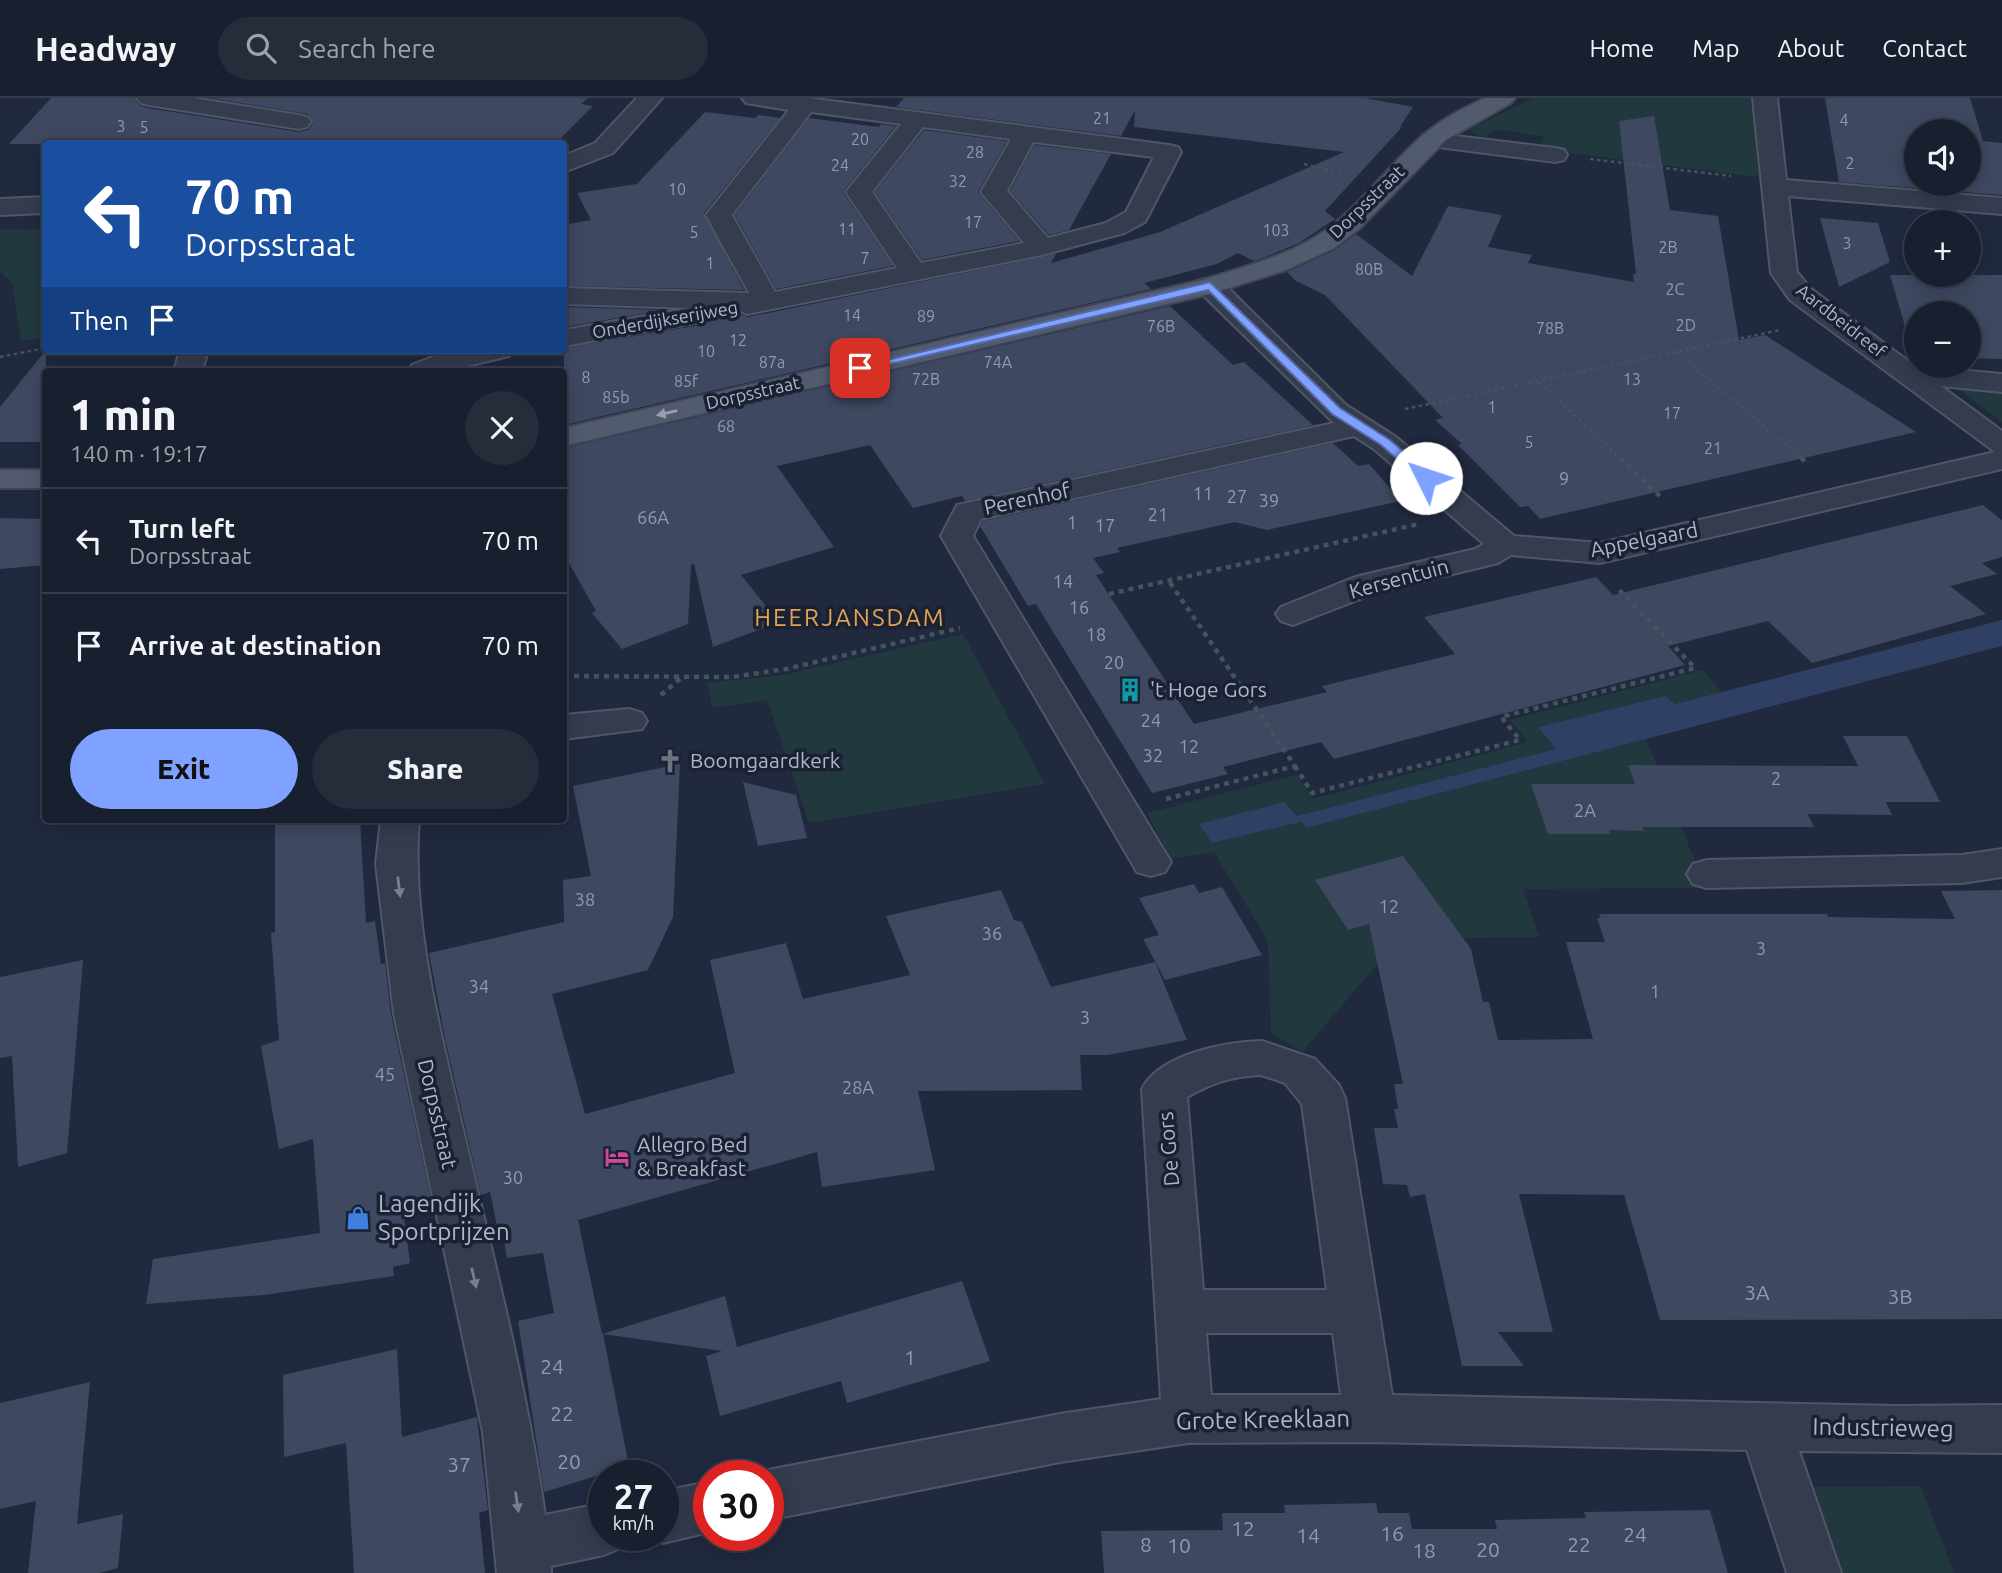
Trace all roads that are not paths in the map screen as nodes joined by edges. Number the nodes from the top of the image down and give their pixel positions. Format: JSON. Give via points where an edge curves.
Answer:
{"nodes":[{"id":1,"x":149,"y":98,"type":"edge"},
{"id":2,"x":650,"y":98,"type":"edge"},
{"id":3,"x":754,"y":98,"type":"edge"},
{"id":4,"x":1503,"y":98,"type":"edge"},
{"id":5,"x":1765,"y":98,"type":"edge"},
{"id":6,"x":805,"y":104,"type":"junction"},
{"id":7,"x":917,"y":119,"type":"junction"},
{"id":8,"x":299,"y":122,"type":"dead end"},
{"id":9,"x":1026,"y":133,"type":"junction"},
{"id":10,"x":1432,"y":140,"type":"junction"},
{"id":11,"x":1555,"y":155,"type":"road end"},
{"id":12,"x":567,"y":164,"type":"edge"},
{"id":13,"x":1775,"y":183,"type":"junction"},
{"id":14,"x":42,"y":205,"type":"edge"},
{"id":15,"x":2002,"y":206,"type":"edge"},
{"id":16,"x":0,"y":207,"type":"edge"},
{"id":17,"x":1042,"y":247,"type":"junction"},
{"id":18,"x":915,"y":274,"type":"junction"},
{"id":19,"x":1210,"y":286,"type":"junction"},
{"id":20,"x":567,"y":296,"type":"edge"},
{"id":21,"x":767,"y":302,"type":"junction"},
{"id":22,"x":567,"y":337,"type":"edge"},
{"id":23,"x":477,"y":354,"type":"edge"},
{"id":24,"x":429,"y":368,"type":"edge"},
{"id":25,"x":1945,"y":378,"type":"dead end"},
{"id":26,"x":2002,"y":383,"type":"edge"},
{"id":27,"x":1354,"y":423,"type":"junction"},
{"id":28,"x":567,"y":436,"type":"edge"},
{"id":29,"x":2002,"y":445,"type":"edge"},
{"id":30,"x":2002,"y":460,"type":"edge"},
{"id":31,"x":0,"y":479,"type":"edge"},
{"id":32,"x":42,"y":479,"type":"edge"},
{"id":33,"x":1505,"y":545,"type":"junction"},
{"id":34,"x":1293,"y":614,"type":"dead end"},
{"id":35,"x":629,"y":721,"type":"dead end"},
{"id":36,"x":567,"y":727,"type":"edge"},
{"id":37,"x":400,"y":823,"type":"edge"},
{"id":38,"x":1151,"y":862,"type":"dead end"},
{"id":39,"x":2002,"y":863,"type":"edge"},
{"id":40,"x":1707,"y":874,"type":"dead end"},
{"id":41,"x":1182,"y":1311,"type":"junction"},
{"id":42,"x":1354,"y":1312,"type":"junction"},
{"id":43,"x":1370,"y":1418,"type":"junction"},
{"id":44,"x":1188,"y":1419,"type":"junction"},
{"id":45,"x":1765,"y":1425,"type":"junction"},
{"id":46,"x":2002,"y":1429,"type":"edge"},
{"id":47,"x":784,"y":1492,"type":"edge"},
{"id":48,"x":588,"y":1535,"type":"edge"},
{"id":49,"x":523,"y":1559,"type":"edge"},
{"id":50,"x":1814,"y":1573,"type":"edge"}],
"edges":[{"from":1,"to":8,"type":"street"},
{"from":2,"to":12,"type":"street","via":[[604,148]]},
{"from":3,"to":6,"type":"street"},
{"from":4,"to":10,"type":"main road","name":"Dorpsstraat"},
{"from":5,"to":13,"type":"street","name":"Aardbeidreef"},
{"from":6,"to":7,"type":"street"},
{"from":6,"to":21,"type":"street","name":"Onderdijkserijweg","via":[[719,215]]},
{"from":7,"to":9,"type":"street"},
{"from":7,"to":18,"type":"street","via":[[859,192]]},
{"from":9,"to":17,"type":"street","via":[[994,192]]},
{"from":9,"to":17,"type":"street","name":"Onderdijkserijweg","via":[[1169,152],[1136,217],[1115,228]]},
{"from":10,"to":11,"type":"street"},
{"from":10,"to":19,"type":"main road","name":"Dorpsstraat","via":[[1340,232],[1314,249]]},
{"from":13,"to":15,"type":"street"},
{"from":13,"to":29,"type":"street","name":"Aardbeidreef","via":[[1784,273],[1800,295]]},
{"from":14,"to":16,"type":"street"},
{"from":17,"to":18,"type":"street","name":"Onderdijkserijweg"},
{"from":18,"to":21,"type":"street","name":"Onderdijkserijweg"},
{"from":19,"to":27,"type":"street","via":[[1336,411]]},
{"from":19,"to":28,"type":"main road","name":"Dorpsstraat","one_way":true},
{"from":20,"to":21,"type":"street","name":"Onderdijkserijweg"},
{"from":21,"to":22,"type":"street","name":"Onderdijkserijweg"},
{"from":23,"to":24,"type":"street"},
{"from":25,"to":26,"type":"street"},
{"from":27,"to":33,"type":"street","via":[[1385,443]]},
{"from":27,"to":38,"type":"street","name":"Perenhof","via":[[968,512],[957,536]]},
{"from":30,"to":33,"type":"street","name":"Appelgaard","via":[[1600,553]]},
{"from":31,"to":32,"type":"main road"},
{"from":33,"to":34,"type":"street","name":"Kersentuin","via":[[1486,556],[1367,584]]},
{"from":35,"to":36,"type":"street"},
{"from":37,"to":49,"type":"street","name":"Dorpsstraat","one_way":true,"via":[[396,864],[415,1014],[508,1432]]},
{"from":39,"to":40,"type":"street","via":[[1962,869]]},
{"from":41,"to":42,"type":"street"},
{"from":41,"to":42,"type":"street","name":"De Gors","via":[[1164,1089],[1201,1068],[1234,1059],[1262,1058],[1300,1072],[1323,1098]]},
{"from":41,"to":44,"type":"street","name":"De Gors"},
{"from":42,"to":43,"type":"street","name":"De Gors"},
{"from":43,"to":44,"type":"street","name":"Grote Kreeklaan"},
{"from":43,"to":45,"type":"street","name":"Grote Kreeklaan"},
{"from":44,"to":47,"type":"street","name":"Grote Kreeklaan","via":[[1060,1438]]},
{"from":45,"to":46,"type":"street","name":"Industrieweg"},
{"from":45,"to":50,"type":"street"},
{"from":48,"to":49,"type":"street"}]}
